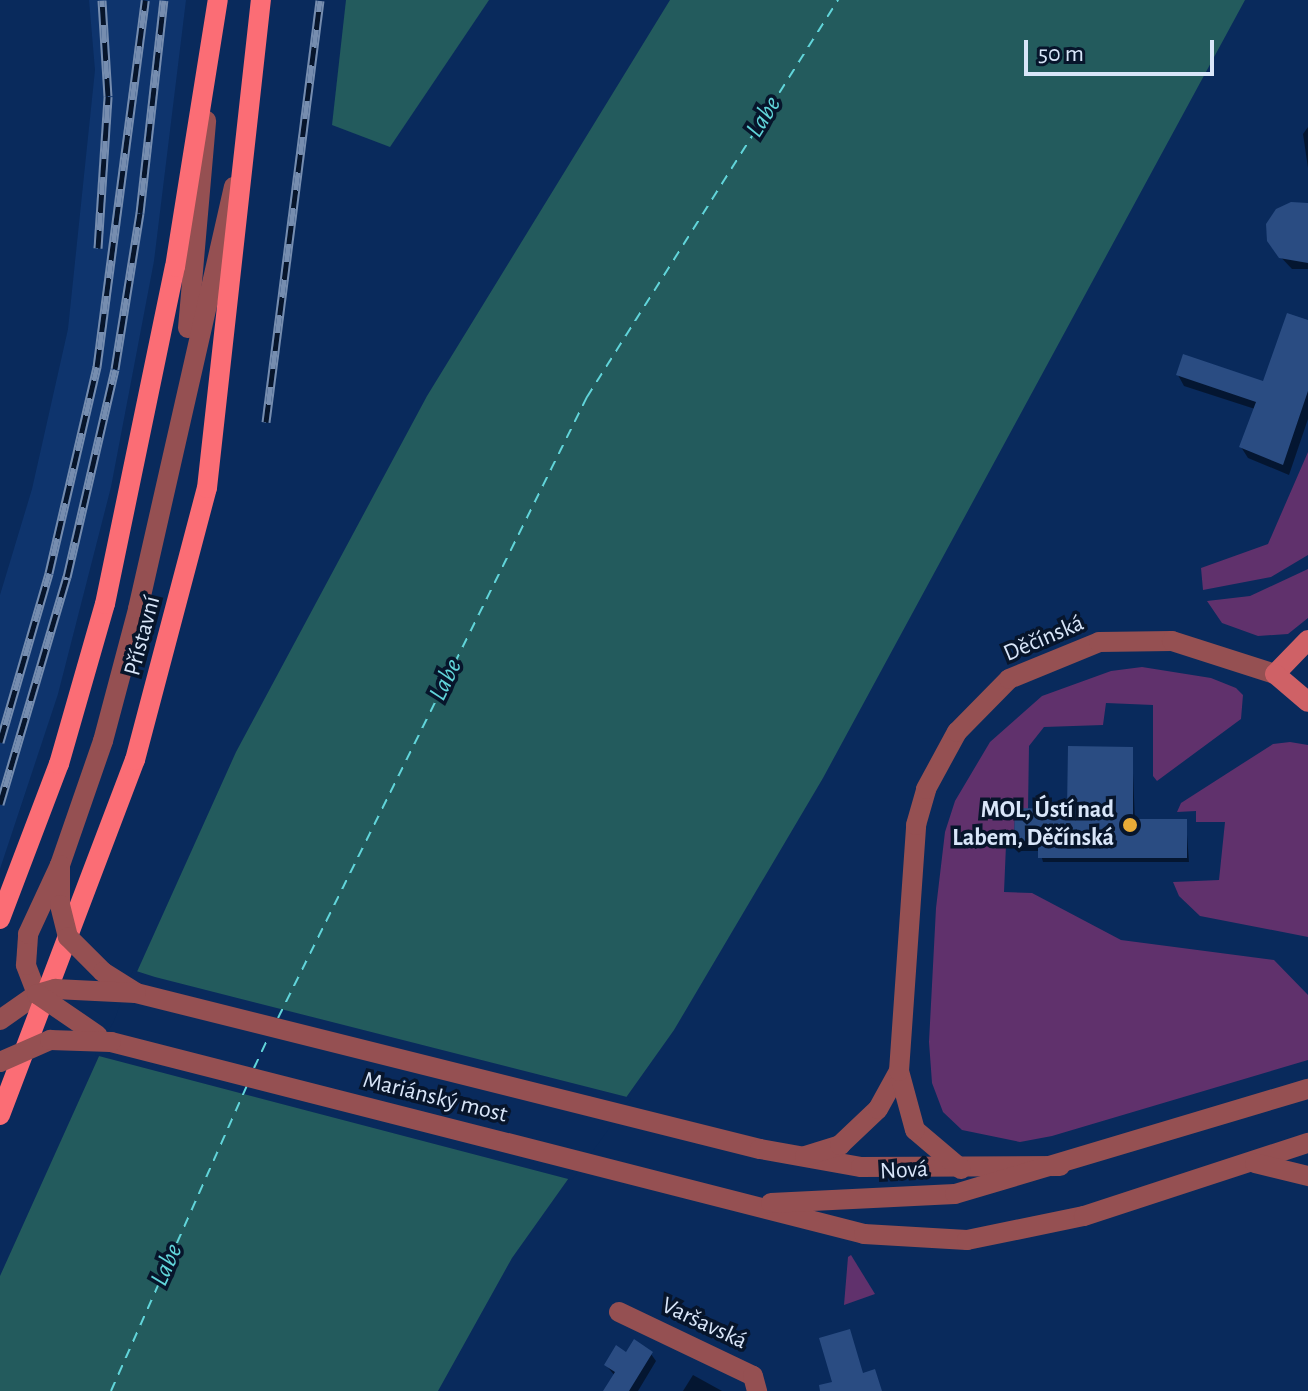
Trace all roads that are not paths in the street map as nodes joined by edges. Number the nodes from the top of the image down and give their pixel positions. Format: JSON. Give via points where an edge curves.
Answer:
{"nodes":[{"id":1,"x":218,"y":0,"type":"edge"},
{"id":2,"x":261,"y":0,"type":"edge"},
{"id":3,"x":210,"y":66,"type":"junction"},
{"id":4,"x":243,"y":148,"type":"junction"},
{"id":5,"x":169,"y":475,"type":"junction"},
{"id":6,"x":1308,"y":640,"type":"edge"},
{"id":7,"x":1275,"y":674,"type":"junction"},
{"id":8,"x":1306,"y":696,"type":"edge"},
{"id":9,"x":60,"y":865,"type":"junction"},
{"id":10,"x":0,"y":919,"type":"edge"},
{"id":11,"x":136,"y":993,"type":"junction"},
{"id":12,"x":37,"y":994,"type":"junction"},
{"id":13,"x":0,"y":1020,"type":"edge"},
{"id":14,"x":111,"y":1042,"type":"junction"},
{"id":15,"x":0,"y":1062,"type":"edge"},
{"id":16,"x":899,"y":1071,"type":"junction"},
{"id":17,"x":1308,"y":1089,"type":"edge"},
{"id":18,"x":0,"y":1115,"type":"edge"},
{"id":19,"x":1308,"y":1143,"type":"edge"},
{"id":20,"x":760,"y":1149,"type":"joint"},
{"id":21,"x":803,"y":1157,"type":"junction"},
{"id":22,"x":1255,"y":1163,"type":"junction"},
{"id":23,"x":1060,"y":1166,"type":"junction"},
{"id":24,"x":961,"y":1169,"type":"junction"},
{"id":25,"x":1308,"y":1176,"type":"edge"},
{"id":26,"x":747,"y":1204,"type":"junction"},
{"id":27,"x":619,"y":1312,"type":"dead end"},
{"id":28,"x":757,"y":1391,"type":"edge"}],
"edges":[{"from":1,"to":3,"type":"main road","name":"Přístavní"},
{"from":2,"to":4,"type":"main road","name":"Přístavní"},
{"from":3,"to":5,"type":"street","name":"Přístavní","via":[[195,273]]},
{"from":3,"to":10,"type":"main road","name":"Přístavní","via":[[105,604],[59,764]]},
{"from":4,"to":5,"type":"street","name":"Přístavní"},
{"from":4,"to":18,"type":"main road","name":"Přístavní","via":[[207,488],[175,622],[135,760]]},
{"from":5,"to":9,"type":"street","name":"Přístavní","via":[[103,741]]},
{"from":6,"to":7,"type":"main road"},
{"from":7,"to":8,"type":"main road","name":"Děčínská"},
{"from":7,"to":16,"type":"street","name":"Děčínská","via":[[1172,641],[1099,642],[1009,679],[977,708],[940,760],[916,825]]},
{"from":9,"to":11,"type":"street","name":"Mariánský most","bridge":true,"via":[[60,905],[68,937],[103,972]]},
{"from":9,"to":12,"type":"street","via":[[38,906],[26,948]]},
{"from":11,"to":12,"type":"street","name":"Mariánský most","bridge":true,"via":[[55,989]]},
{"from":11,"to":20,"type":"street","name":"Mariánský most"},
{"from":12,"to":13,"type":"street","name":"Mariánský most"},
{"from":12,"to":14,"type":"street","name":"Mariánský most","bridge":true,"via":[[71,1021]]},
{"from":14,"to":15,"type":"street","name":"Mariánský most","bridge":true,"via":[[50,1040]]},
{"from":14,"to":26,"type":"street","name":"Mariánský most"},
{"from":16,"to":21,"type":"street","name":"Děčínská","via":[[878,1109],[840,1145]]},
{"from":16,"to":24,"type":"street","name":"Děčínská","via":[[915,1130]]},
{"from":17,"to":23,"type":"street","name":"Nová"},
{"from":19,"to":22,"type":"street"},
{"from":20,"to":21,"type":"street","name":"Nová"},
{"from":21,"to":24,"type":"street","name":"Nová","via":[[861,1167]]},
{"from":22,"to":25,"type":"street"},
{"from":22,"to":26,"type":"street","via":[[1084,1216],[967,1240],[864,1234]]},
{"from":23,"to":24,"type":"street","name":"Nová"},
{"from":23,"to":26,"type":"street","name":"Nová","via":[[955,1194]]},
{"from":27,"to":28,"type":"street","name":"Varšavská","via":[[753,1376]]}]}
